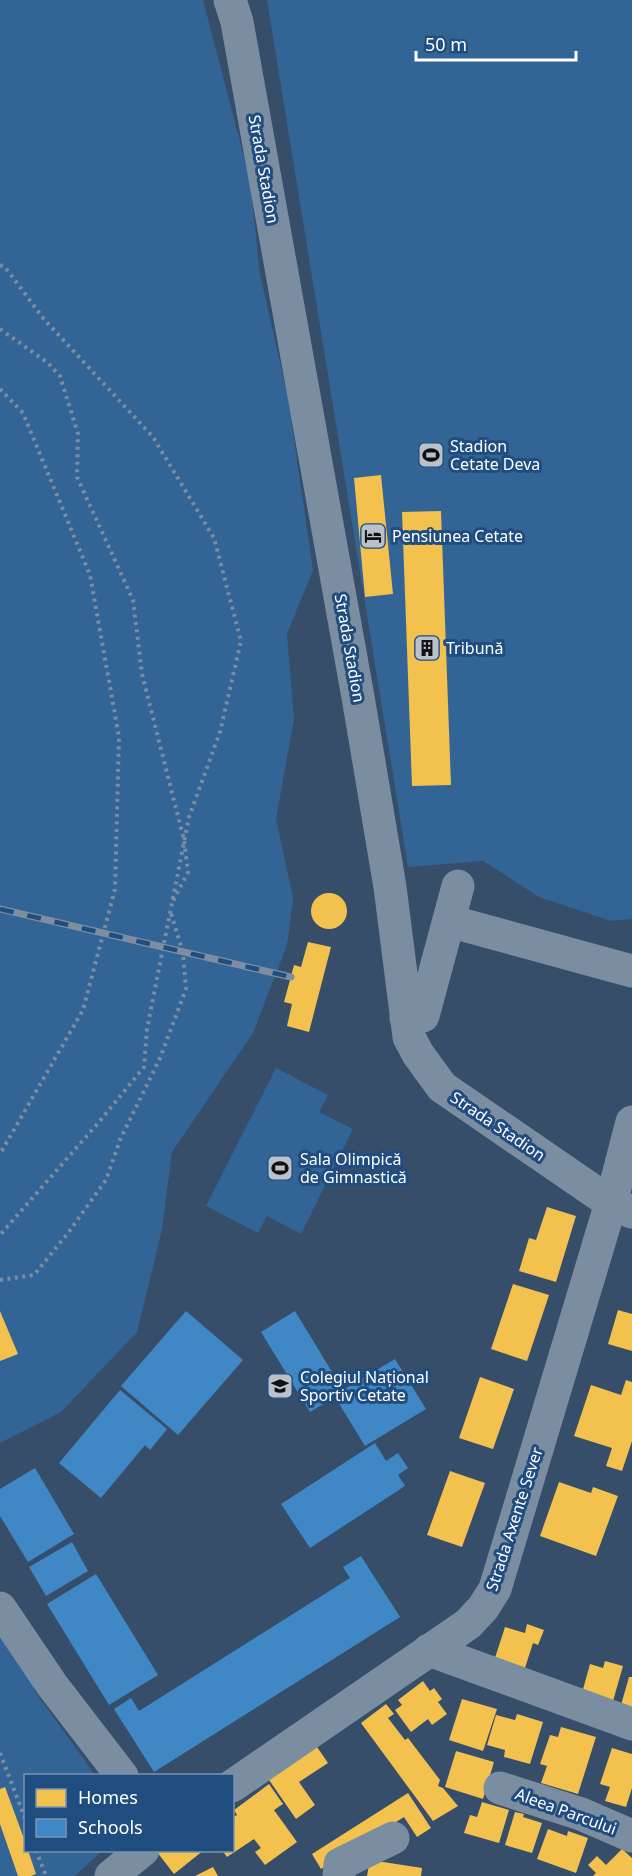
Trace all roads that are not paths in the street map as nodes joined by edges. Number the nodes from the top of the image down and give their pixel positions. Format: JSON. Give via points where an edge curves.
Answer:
{"nodes":[{"id":1,"x":230,"y":0,"type":"edge"},
{"id":2,"x":458,"y":886,"type":"dead end"},
{"id":3,"x":448,"y":921,"type":"junction"},
{"id":4,"x":632,"y":971,"type":"edge"},
{"id":5,"x":406,"y":1018,"type":"junction"},
{"id":6,"x":632,"y":1122,"type":"edge"},
{"id":7,"x":621,"y":1207,"type":"edge"},
{"id":8,"x":0,"y":1608,"type":"edge"},
{"id":9,"x":429,"y":1650,"type":"junction"},
{"id":10,"x":632,"y":1724,"type":"edge"},
{"id":11,"x":120,"y":1774,"type":"edge"},
{"id":12,"x":234,"y":1785,"type":"edge"},
{"id":13,"x":500,"y":1788,"type":"dead end"},
{"id":14,"x":632,"y":1836,"type":"edge"},
{"id":15,"x":393,"y":1838,"type":"dead end"},
{"id":16,"x":142,"y":1852,"type":"edge"},
{"id":17,"x":111,"y":1876,"type":"edge"},
{"id":18,"x":339,"y":1876,"type":"edge"}],
"edges":[{"from":1,"to":5,"type":"street","name":"Strada Stadion","via":[[358,697],[390,887]]},
{"from":2,"to":3,"type":"street"},
{"from":3,"to":4,"type":"street"},
{"from":3,"to":5,"type":"street","via":[[423,1016]]},
{"from":5,"to":7,"type":"street","name":"Strada Stadion","via":[[418,1054],[442,1087]]},
{"from":6,"to":7,"type":"street","name":"Strada Axente Sever"},
{"from":7,"to":9,"type":"street","name":"Strada Axente Sever","via":[[495,1589],[468,1624]]},
{"from":8,"to":11,"type":"street","via":[[52,1685]]},
{"from":9,"to":10,"type":"street"},
{"from":9,"to":12,"type":"street","name":"Strada Axente Sever"},
{"from":13,"to":14,"type":"street","name":"Aleea Parcului","via":[[581,1814]]},
{"from":15,"to":18,"type":"street","via":[[340,1864]]},
{"from":16,"to":17,"type":"street"}]}
